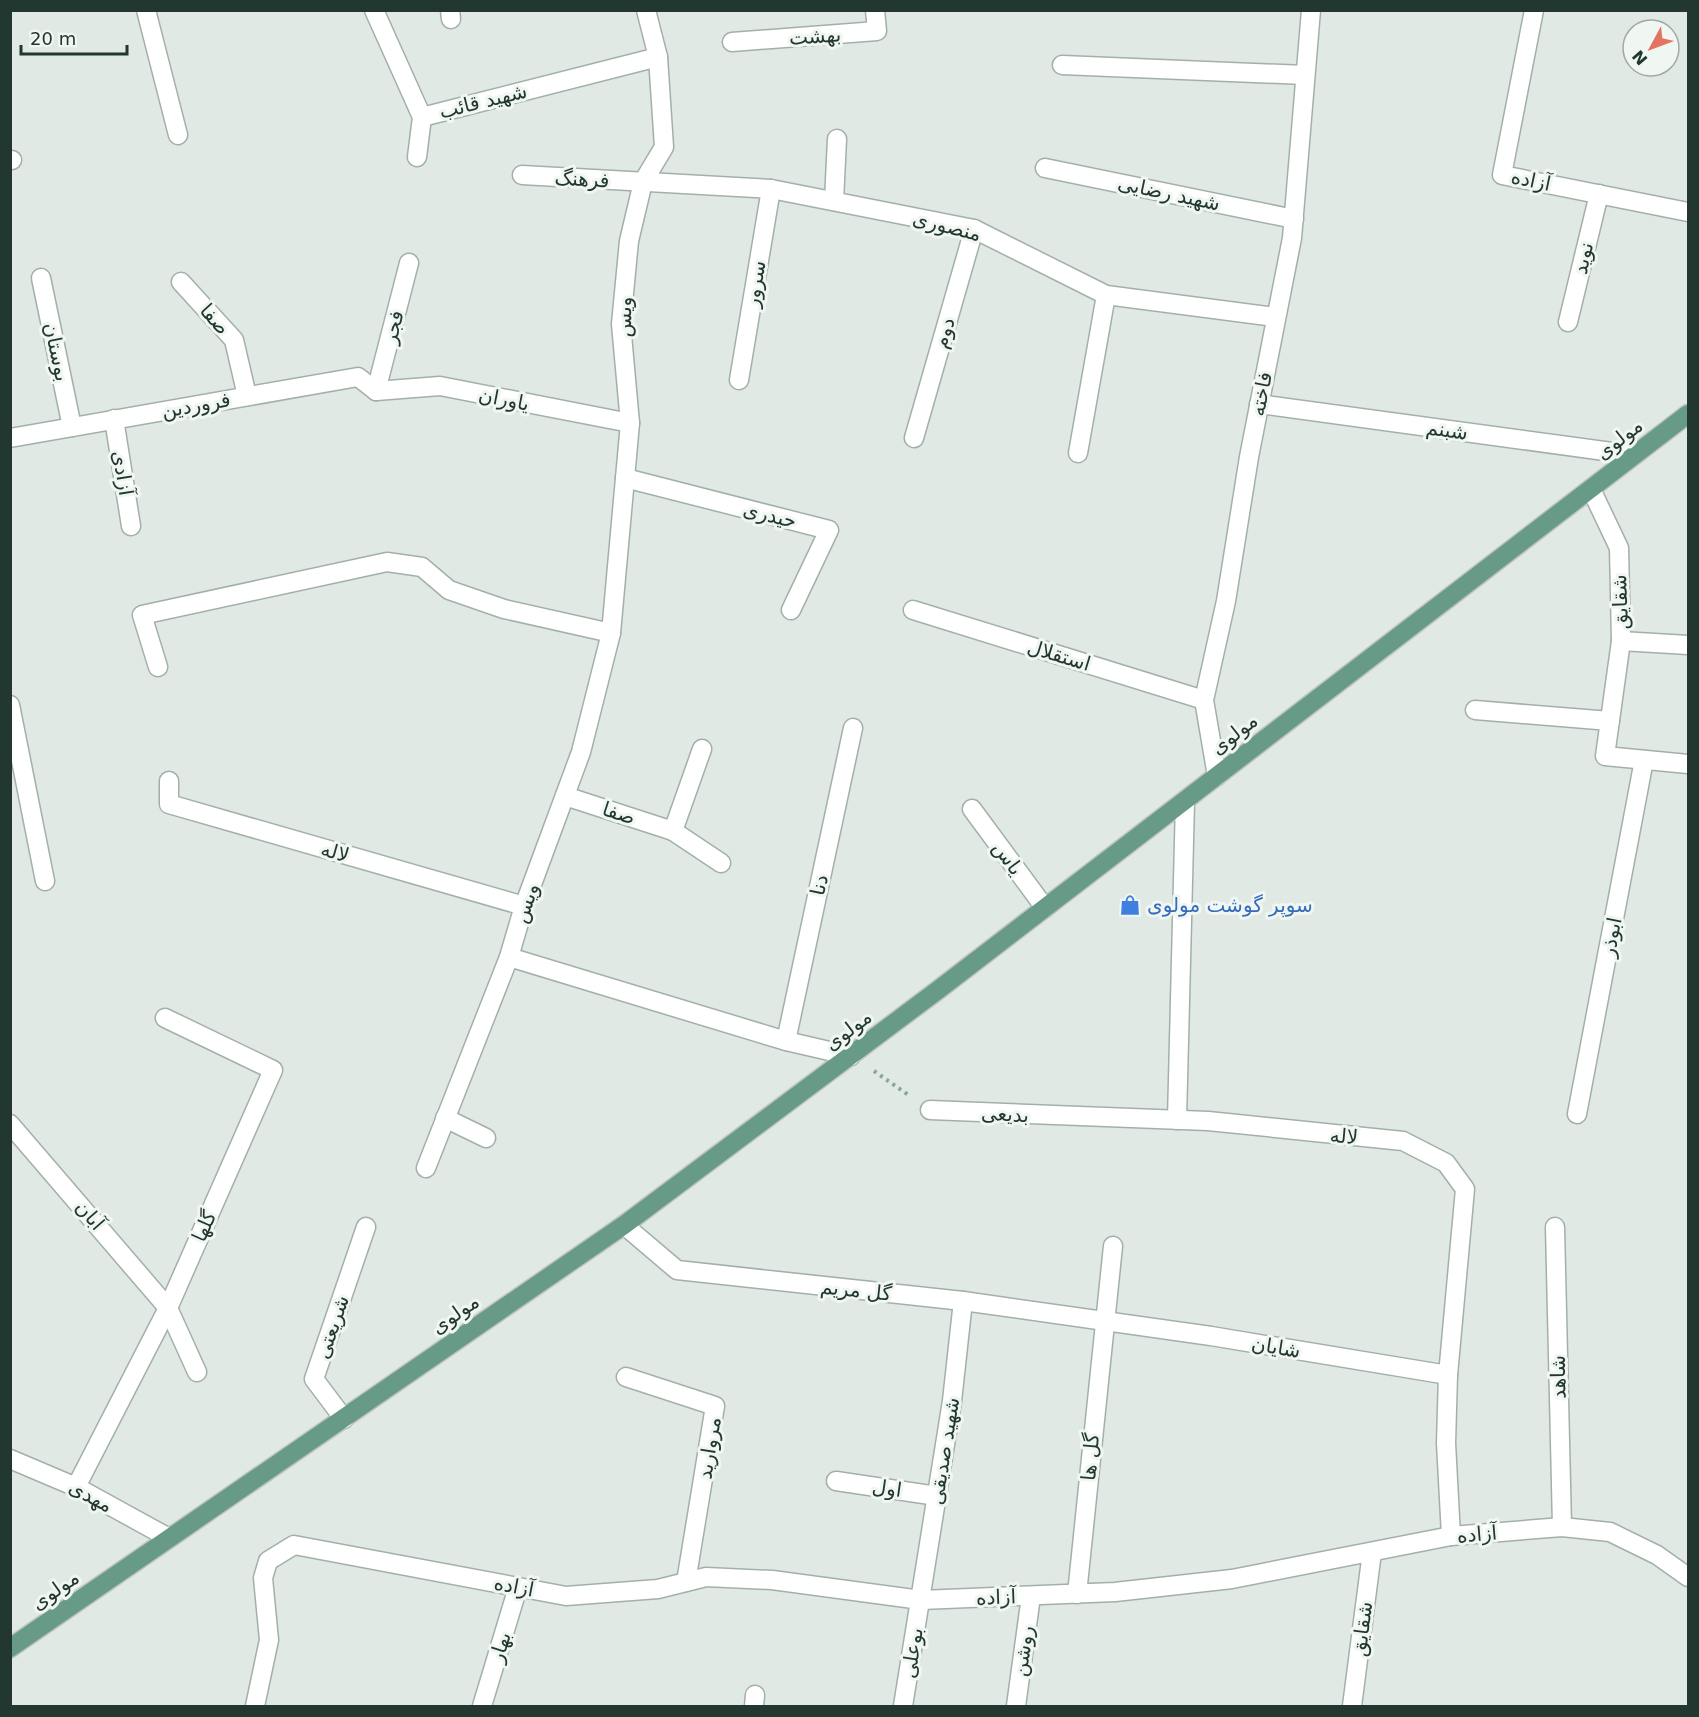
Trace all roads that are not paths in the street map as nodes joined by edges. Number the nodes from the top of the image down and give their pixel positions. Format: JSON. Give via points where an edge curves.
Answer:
{"nodes":[{"id":1,"x":146,"y":10,"type":"edge"},
{"id":2,"x":374,"y":10,"type":"edge"},
{"id":3,"x":646,"y":10,"type":"edge"},
{"id":4,"x":875,"y":10,"type":"edge"},
{"id":5,"x":1311,"y":10,"type":"edge"},
{"id":6,"x":1534,"y":10,"type":"edge"},
{"id":7,"x":732,"y":42,"type":"dead end"},
{"id":8,"x":658,"y":57,"type":"junction"},
{"id":9,"x":1062,"y":64,"type":"dead end"},
{"id":10,"x":1305,"y":75,"type":"junction"},
{"id":11,"x":422,"y":117,"type":"junction"},
{"id":12,"x":178,"y":135,"type":"dead end"},
{"id":13,"x":837,"y":139,"type":"dead end"},
{"id":14,"x":417,"y":157,"type":"dead end"},
{"id":15,"x":1045,"y":168,"type":"dead end"},
{"id":16,"x":522,"y":175,"type":"dead end"},
{"id":17,"x":643,"y":182,"type":"junction"},
{"id":18,"x":771,"y":189,"type":"junction"},
{"id":19,"x":1599,"y":194,"type":"junction"},
{"id":20,"x":834,"y":201,"type":"junction"},
{"id":21,"x":1689,"y":212,"type":"edge"},
{"id":22,"x":1294,"y":219,"type":"junction"},
{"id":23,"x":974,"y":229,"type":"junction"},
{"id":24,"x":409,"y":263,"type":"dead end"},
{"id":25,"x":42,"y":278,"type":"dead end"},
{"id":26,"x":182,"y":282,"type":"dead end"},
{"id":27,"x":1106,"y":295,"type":"junction"},
{"id":28,"x":1275,"y":317,"type":"junction"},
{"id":29,"x":1568,"y":322,"type":"dead end"},
{"id":30,"x":739,"y":380,"type":"dead end"},
{"id":31,"x":376,"y":392,"type":"junction"},
{"id":32,"x":247,"y":396,"type":"junction"},
{"id":33,"x":1259,"y":404,"type":"junction"},
{"id":34,"x":1689,"y":414,"type":"edge"},
{"id":35,"x":114,"y":419,"type":"junction"},
{"id":36,"x":630,"y":423,"type":"junction"},
{"id":37,"x":72,"y":427,"type":"junction"},
{"id":38,"x":10,"y":438,"type":"edge"},
{"id":39,"x":914,"y":438,"type":"dead end"},
{"id":40,"x":1078,"y":453,"type":"dead end"},
{"id":41,"x":1634,"y":455,"type":"junction"},
{"id":42,"x":625,"y":478,"type":"junction"},
{"id":43,"x":1591,"y":489,"type":"junction"},
{"id":44,"x":131,"y":526,"type":"dead end"},
{"id":45,"x":790,"y":610,"type":"dead end"},
{"id":46,"x":914,"y":610,"type":"dead end"},
{"id":47,"x":611,"y":633,"type":"junction"},
{"id":48,"x":1621,"y":641,"type":"junction"},
{"id":49,"x":1689,"y":645,"type":"edge"},
{"id":50,"x":158,"y":668,"type":"dead end"},
{"id":51,"x":1204,"y":700,"type":"junction"},
{"id":52,"x":10,"y":705,"type":"edge"},
{"id":53,"x":1475,"y":710,"type":"dead end"},
{"id":54,"x":1611,"y":721,"type":"junction"},
{"id":55,"x":853,"y":728,"type":"dead end"},
{"id":56,"x":702,"y":749,"type":"dead end"},
{"id":57,"x":1644,"y":760,"type":"junction"},
{"id":58,"x":1689,"y":764,"type":"edge"},
{"id":59,"x":1217,"y":776,"type":"junction"},
{"id":60,"x":169,"y":781,"type":"dead end"},
{"id":61,"x":565,"y":796,"type":"junction"},
{"id":62,"x":1185,"y":801,"type":"junction"},
{"id":63,"x":972,"y":809,"type":"dead end"},
{"id":64,"x":673,"y":831,"type":"junction"},
{"id":65,"x":721,"y":863,"type":"dead end"},
{"id":66,"x":45,"y":881,"type":"dead end"},
{"id":67,"x":524,"y":906,"type":"junction"},
{"id":68,"x":1045,"y":908,"type":"junction"},
{"id":69,"x":509,"y":957,"type":"junction"},
{"id":70,"x":165,"y":1018,"type":"dead end"},
{"id":71,"x":786,"y":1041,"type":"junction"},
{"id":72,"x":851,"y":1056,"type":"junction"},
{"id":73,"x":930,"y":1110,"type":"road end"},
{"id":74,"x":1577,"y":1114,"type":"dead end"},
{"id":75,"x":445,"y":1118,"type":"junction"},
{"id":76,"x":1177,"y":1120,"type":"junction"},
{"id":77,"x":10,"y":1124,"type":"edge"},
{"id":78,"x":486,"y":1138,"type":"dead end"},
{"id":79,"x":426,"y":1168,"type":"dead end"},
{"id":80,"x":624,"y":1225,"type":"junction"},
{"id":81,"x":366,"y":1227,"type":"dead end"},
{"id":82,"x":1555,"y":1227,"type":"dead end"},
{"id":83,"x":1113,"y":1246,"type":"dead end"},
{"id":84,"x":963,"y":1301,"type":"junction"},
{"id":85,"x":168,"y":1308,"type":"junction"},
{"id":86,"x":1104,"y":1321,"type":"junction"},
{"id":87,"x":196,"y":1372,"type":"dead end"},
{"id":88,"x":1448,"y":1375,"type":"junction"},
{"id":89,"x":626,"y":1377,"type":"dead end"},
{"id":90,"x":344,"y":1419,"type":"junction"},
{"id":91,"x":10,"y":1459,"type":"edge"},
{"id":92,"x":836,"y":1481,"type":"dead end"},
{"id":93,"x":76,"y":1487,"type":"junction"},
{"id":94,"x":937,"y":1496,"type":"junction"},
{"id":95,"x":1562,"y":1527,"type":"junction"},
{"id":96,"x":1451,"y":1536,"type":"junction"},
{"id":97,"x":169,"y":1538,"type":"junction"},
{"id":98,"x":1372,"y":1552,"type":"junction"},
{"id":99,"x":1689,"y":1577,"type":"edge"},
{"id":100,"x":686,"y":1582,"type":"junction"},
{"id":101,"x":518,"y":1587,"type":"junction"},
{"id":102,"x":1077,"y":1594,"type":"junction"},
{"id":103,"x":1031,"y":1596,"type":"junction"},
{"id":104,"x":921,"y":1599,"type":"junction"},
{"id":105,"x":10,"y":1648,"type":"edge"},
{"id":106,"x":255,"y":1707,"type":"edge"},
{"id":107,"x":482,"y":1707,"type":"edge"},
{"id":108,"x":903,"y":1707,"type":"edge"},
{"id":109,"x":1016,"y":1707,"type":"edge"},
{"id":110,"x":1353,"y":1707,"type":"edge"}],
"edges":[{"from":1,"to":12,"type":"street"},
{"from":2,"to":11,"type":"street","name":"شهید قائب"},
{"from":3,"to":8,"type":"street","name":"ویس"},
{"from":4,"to":7,"type":"street","name":"بهشت","via":[[877,31]]},
{"from":5,"to":10,"type":"street","name":"فاخته"},
{"from":6,"to":19,"type":"street","name":"آزاده","via":[[1502,175]]},
{"from":8,"to":11,"type":"street","name":"شهید قائب"},
{"from":8,"to":17,"type":"street","name":"ویس","via":[[664,147]]},
{"from":9,"to":10,"type":"street"},
{"from":10,"to":22,"type":"street","name":"فاخته"},
{"from":11,"to":14,"type":"street"},
{"from":13,"to":20,"type":"street"},
{"from":15,"to":22,"type":"street","name":"شهید رضایی"},
{"from":16,"to":17,"type":"street","name":"فرهنگ"},
{"from":17,"to":18,"type":"street","name":"منصوری"},
{"from":17,"to":36,"type":"street","name":"ویس","via":[[629,241],[621,324]]},
{"from":18,"to":20,"type":"street","name":"منصوری"},
{"from":18,"to":30,"type":"street","name":"سرور"},
{"from":19,"to":21,"type":"street","name":"آزاده"},
{"from":19,"to":29,"type":"street","name":"نوید"},
{"from":20,"to":23,"type":"street","name":"منصوری"},
{"from":22,"to":28,"type":"street","name":"فاخته"},
{"from":23,"to":27,"type":"street","name":"منصوری"},
{"from":23,"to":39,"type":"street","name":"دوم"},
{"from":24,"to":31,"type":"street","name":"فجر"},
{"from":25,"to":37,"type":"street","name":"بوستان"},
{"from":26,"to":32,"type":"street","name":"صفا","via":[[234,340]]},
{"from":27,"to":28,"type":"street","name":"منصوری"},
{"from":27,"to":40,"type":"street"},
{"from":28,"to":33,"type":"street","name":"فاخته"},
{"from":31,"to":32,"type":"street","name":"فروردین","via":[[358,377]]},
{"from":31,"to":36,"type":"street","name":"یاوران","via":[[440,386]]},
{"from":32,"to":35,"type":"street","name":"فروردین"},
{"from":33,"to":41,"type":"street","name":"شبنم"},
{"from":33,"to":51,"type":"street","name":"فاخته","via":[[1226,601]]},
{"from":34,"to":41,"type":"main road","name":"مولوی"},
{"from":35,"to":37,"type":"street","name":"فروردین"},
{"from":35,"to":44,"type":"street","name":"آزادی"},
{"from":36,"to":42,"type":"street","name":"ویس"},
{"from":37,"to":38,"type":"street","name":"فروردین"},
{"from":41,"to":43,"type":"main road","name":"مولوی"},
{"from":42,"to":45,"type":"street","name":"حیدری","via":[[829,530]]},
{"from":42,"to":47,"type":"street","name":"ویس"},
{"from":43,"to":48,"type":"street","name":"شقایق","via":[[1618,548]]},
{"from":43,"to":59,"type":"main road","name":"مولوی"},
{"from":46,"to":51,"type":"street","name":"استقلال"},
{"from":47,"to":50,"type":"street","via":[[504,609],[449,590],[422,567],[387,562],[142,615]]},
{"from":47,"to":61,"type":"street","name":"ویس","via":[[581,752]]},
{"from":48,"to":49,"type":"street"},
{"from":48,"to":54,"type":"street","name":"شقایق"},
{"from":51,"to":59,"type":"street","name":"فاخته"},
{"from":52,"to":66,"type":"street"},
{"from":53,"to":54,"type":"street"},
{"from":54,"to":57,"type":"street","name":"شقایق","via":[[1605,756]]},
{"from":55,"to":71,"type":"street","name":"دنا"},
{"from":56,"to":64,"type":"street"},
{"from":57,"to":58,"type":"street"},
{"from":57,"to":74,"type":"street","name":"ابوذر"},
{"from":59,"to":62,"type":"main road","name":"مولوی"},
{"from":60,"to":67,"type":"street","name":"لاله","via":[[169,804]]},
{"from":61,"to":64,"type":"street","name":"صفا"},
{"from":61,"to":67,"type":"street","name":"ویس"},
{"from":62,"to":68,"type":"main road","name":"مولوی"},
{"from":62,"to":76,"type":"street"},
{"from":63,"to":68,"type":"street","name":"یاس"},
{"from":64,"to":65,"type":"street","name":"صفا"},
{"from":67,"to":69,"type":"street","name":"ویس"},
{"from":68,"to":72,"type":"main road","name":"مولوی"},
{"from":69,"to":71,"type":"street"},
{"from":69,"to":75,"type":"street","name":"ویس"},
{"from":70,"to":85,"type":"street","name":"گلها","via":[[273,1070]]},
{"from":71,"to":72,"type":"street"},
{"from":72,"to":80,"type":"main road","name":"مولوی"},
{"from":73,"to":76,"type":"street","name":"بدیعی"},
{"from":75,"to":78,"type":"street"},
{"from":75,"to":79,"type":"street","name":"ویس"},
{"from":76,"to":88,"type":"street","name":"لاله","via":[[1403,1141],[1446,1163],[1465,1189]]},
{"from":77,"to":85,"type":"street","name":"آبان"},
{"from":80,"to":84,"type":"street","name":"گل مریم","via":[[677,1270]]},
{"from":80,"to":90,"type":"main road","name":"مولوی"},
{"from":81,"to":90,"type":"street","name":"شریعتی","via":[[314,1378]]},
{"from":82,"to":95,"type":"street","name":"شاهد"},
{"from":83,"to":86,"type":"street","name":"گل ها"},
{"from":84,"to":86,"type":"street","name":"گل مریم"},
{"from":84,"to":94,"type":"street","name":"شهید صدیقی"},
{"from":85,"to":87,"type":"street","name":"آبان"},
{"from":85,"to":93,"type":"street","name":"گلها"},
{"from":86,"to":88,"type":"street","name":"شایان"},
{"from":86,"to":102,"type":"street","name":"گل ها"},
{"from":88,"to":96,"type":"street","name":"لاله","via":[[1446,1443]]},
{"from":89,"to":100,"type":"street","name":"مروارید","via":[[716,1406]]},
{"from":90,"to":97,"type":"main road","name":"مولوی"},
{"from":91,"to":93,"type":"street","name":"مهدی"},
{"from":92,"to":94,"type":"street","name":"اول"},
{"from":93,"to":97,"type":"street","name":"مهدی"},
{"from":94,"to":104,"type":"street","name":"شهید صدیقی"},
{"from":95,"to":96,"type":"street","name":"آزاده"},
{"from":95,"to":99,"type":"street","name":"آزاده","via":[[1610,1532],[1657,1555]]},
{"from":96,"to":98,"type":"street","name":"آزاده"},
{"from":97,"to":105,"type":"main road","name":"مولوی"},
{"from":98,"to":102,"type":"street","name":"آزاده","via":[[1232,1579]]},
{"from":98,"to":110,"type":"street","name":"شقایق"},
{"from":100,"to":101,"type":"street","name":"آزاده","via":[[658,1589],[566,1596]]},
{"from":100,"to":104,"type":"street","name":"آزاده","via":[[706,1577],[772,1580]]},
{"from":101,"to":106,"type":"street","name":"آزاده","via":[[294,1545],[268,1561],[263,1578],[269,1640]]},
{"from":101,"to":107,"type":"street","name":"بهار"},
{"from":102,"to":103,"type":"street","name":"آزاده"},
{"from":103,"to":104,"type":"street","name":"آزاده"},
{"from":103,"to":109,"type":"street","name":"روشن"},
{"from":104,"to":108,"type":"street","name":"بوعلی"}]}
